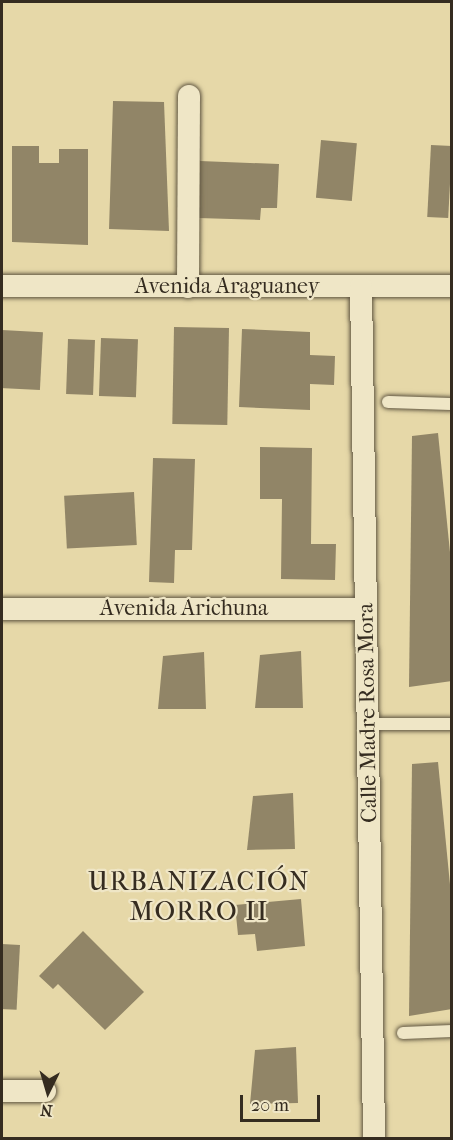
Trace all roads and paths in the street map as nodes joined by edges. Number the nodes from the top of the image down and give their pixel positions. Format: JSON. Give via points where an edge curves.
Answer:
{"nodes":[{"id":1,"x":189,"y":96,"type":"dead end"},
{"id":2,"x":2,"y":286,"type":"edge"},
{"id":3,"x":452,"y":286,"type":"edge"},
{"id":4,"x":188,"y":287,"type":"junction"},
{"id":5,"x":361,"y":288,"type":"junction"},
{"id":6,"x":388,"y":402,"type":"dead end"},
{"id":7,"x":452,"y":405,"type":"edge"},
{"id":8,"x":2,"y":609,"type":"edge"},
{"id":9,"x":366,"y":609,"type":"junction"},
{"id":10,"x":368,"y":724,"type":"junction"},
{"id":11,"x":452,"y":724,"type":"edge"},
{"id":12,"x":452,"y":1031,"type":"edge"},
{"id":13,"x":404,"y":1033,"type":"dead end"},
{"id":14,"x":2,"y":1091,"type":"edge"},
{"id":15,"x":45,"y":1091,"type":"dead end"},
{"id":16,"x":374,"y":1138,"type":"edge"}],
"edges":[{"from":1,"to":4,"type":"street"},
{"from":2,"to":4,"type":"street","name":"Avenida Araguaney"},
{"from":3,"to":5,"type":"street","name":"Avenida Araguaney"},
{"from":4,"to":5,"type":"street","name":"Avenida Araguaney"},
{"from":5,"to":9,"type":"street","name":"Calle Madre Rosa Mora"},
{"from":6,"to":7,"type":"lane"},
{"from":8,"to":9,"type":"street","name":"Avenida Arichuna"},
{"from":9,"to":10,"type":"street","name":"Calle Madre Rosa Mora"},
{"from":10,"to":11,"type":"lane"},
{"from":10,"to":16,"type":"street","name":"Calle Madre Rosa Mora"},
{"from":12,"to":13,"type":"lane"},
{"from":14,"to":15,"type":"street"}]}
